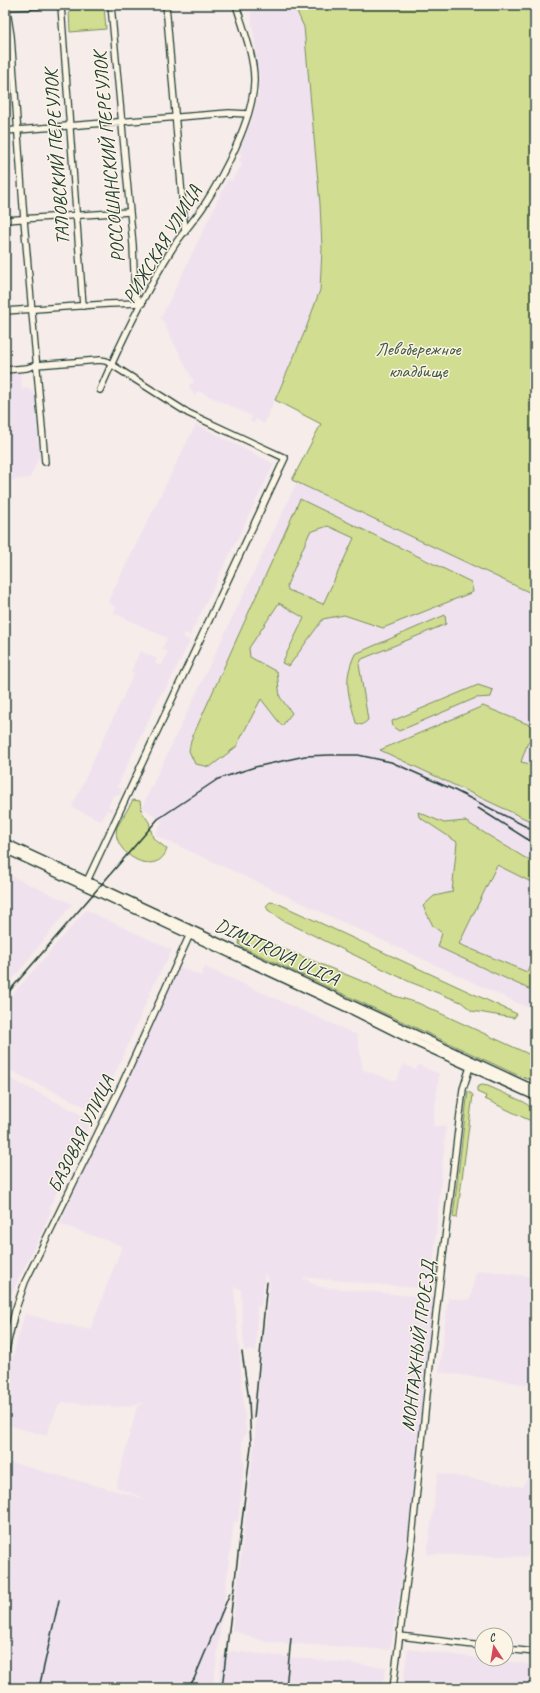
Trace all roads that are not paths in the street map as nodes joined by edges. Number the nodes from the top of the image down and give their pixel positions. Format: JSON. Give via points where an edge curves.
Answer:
{"nodes":[{"id":1,"x":35,"y":5,"type":"edge"},
{"id":2,"x":64,"y":5,"type":"edge"},
{"id":3,"x":111,"y":5,"type":"edge"},
{"id":4,"x":166,"y":5,"type":"edge"},
{"id":5,"x":236,"y":5,"type":"edge"},
{"id":6,"x":6,"y":6,"type":"edge"},
{"id":7,"x":248,"y":114,"type":"junction"},
{"id":8,"x":176,"y":117,"type":"junction"},
{"id":9,"x":122,"y":123,"type":"junction"},
{"id":10,"x":70,"y":126,"type":"junction"},
{"id":11,"x":18,"y":130,"type":"junction"},
{"id":12,"x":5,"y":131,"type":"edge"},
{"id":13,"x":129,"y":212,"type":"junction"},
{"id":14,"x":76,"y":216,"type":"junction"},
{"id":15,"x":5,"y":220,"type":"edge"},
{"id":16,"x":24,"y":220,"type":"junction"},
{"id":17,"x":185,"y":232,"type":"junction"},
{"id":18,"x":142,"y":303,"type":"junction"},
{"id":19,"x":83,"y":306,"type":"junction"},
{"id":20,"x":32,"y":310,"type":"junction"},
{"id":21,"x":5,"y":312,"type":"edge"},
{"id":22,"x":112,"y":364,"type":"junction"},
{"id":23,"x":36,"y":365,"type":"junction"},
{"id":24,"x":5,"y":370,"type":"edge"},
{"id":25,"x":100,"y":390,"type":"dead end"},
{"id":26,"x":45,"y":462,"type":"dead end"},
{"id":27,"x":5,"y":843,"type":"edge"},
{"id":28,"x":5,"y":849,"type":"edge"},
{"id":29,"x":87,"y":881,"type":"junction"},
{"id":30,"x":190,"y":932,"type":"junction"},
{"id":31,"x":471,"y":1063,"type":"junction"},
{"id":32,"x":535,"y":1090,"type":"edge"},
{"id":33,"x":535,"y":1096,"type":"edge"},
{"id":34,"x":5,"y":1354,"type":"edge"},
{"id":35,"x":400,"y":1636,"type":"junction"},
{"id":36,"x":474,"y":1645,"type":"edge"},
{"id":37,"x":514,"y":1649,"type":"edge"},
{"id":38,"x":535,"y":1652,"type":"edge"},
{"id":39,"x":393,"y":1688,"type":"edge"}],
"edges":[{"from":1,"to":2,"type":"street"},
{"from":1,"to":6,"type":"street"},
{"from":2,"to":10,"type":"street","name":"ТАЛОВСКИЙ ПЕРЕУЛОК"},
{"from":3,"to":9,"type":"street","name":"РОССОШАНСКИЙ ПЕРЕУЛОК"},
{"from":4,"to":8,"type":"street"},
{"from":5,"to":7,"type":"street","name":"РИЖСКАЯ УЛИЦА","via":[[254,70],[253,95]]},
{"from":6,"to":11,"type":"street","via":[[11,36]]},
{"from":7,"to":8,"type":"street"},
{"from":7,"to":17,"type":"street","name":"РИЖСКАЯ УЛИЦА","via":[[238,142],[221,174],[203,207]]},
{"from":8,"to":9,"type":"street"},
{"from":8,"to":17,"type":"street"},
{"from":9,"to":10,"type":"street"},
{"from":9,"to":13,"type":"street","name":"РОССОШАНСКИЙ ПЕРЕУЛОК"},
{"from":10,"to":11,"type":"street"},
{"from":10,"to":14,"type":"street","name":"ТАЛОВСКИЙ ПЕРЕУЛОК"},
{"from":11,"to":12,"type":"street"},
{"from":11,"to":16,"type":"street"},
{"from":13,"to":14,"type":"street"},
{"from":13,"to":18,"type":"street","name":"РОССОШАНСКИЙ ПЕРЕУЛОК","via":[[135,296]]},
{"from":14,"to":16,"type":"street"},
{"from":14,"to":19,"type":"street","name":"ТАЛОВСКИЙ ПЕРЕУЛОК"},
{"from":15,"to":16,"type":"street"},
{"from":16,"to":20,"type":"street"},
{"from":17,"to":18,"type":"street","name":"РИЖСКАЯ УЛИЦА","via":[[172,248]]},
{"from":18,"to":19,"type":"street"},
{"from":18,"to":22,"type":"street","name":"РИЖСКАЯ УЛИЦА"},
{"from":19,"to":20,"type":"street"},
{"from":20,"to":21,"type":"street"},
{"from":20,"to":23,"type":"street"},
{"from":22,"to":23,"type":"street","via":[[100,360]]},
{"from":22,"to":25,"type":"street","name":"РИЖСКАЯ УЛИЦА"},
{"from":22,"to":29,"type":"street","via":[[188,413],[284,458]]},
{"from":23,"to":24,"type":"street"},
{"from":23,"to":26,"type":"street"},
{"from":27,"to":29,"type":"main road","name":"DIMITROVA ULICA"},
{"from":28,"to":30,"type":"main road","name":"DIMITROVA ULICA"},
{"from":29,"to":30,"type":"main road","name":"DIMITROVA ULICA"},
{"from":30,"to":31,"type":"main road","name":"DIMITROVA ULICA"},
{"from":30,"to":34,"type":"street","name":"БАЗОВАЯ УЛИЦА","via":[[126,1077],[25,1282]]},
{"from":31,"to":32,"type":"main road","name":"DIMITROVA ULICA"},
{"from":31,"to":33,"type":"main road","name":"DIMITROVA ULICA"},
{"from":31,"to":35,"type":"street","name":"МОНТАЖНЫЙ ПРОЕЗД","via":[[463,1089]]},
{"from":35,"to":36,"type":"street"},
{"from":35,"to":39,"type":"street","name":"МОНТАЖНЫЙ ПРОЕЗД"},
{"from":37,"to":38,"type":"street"}]}
